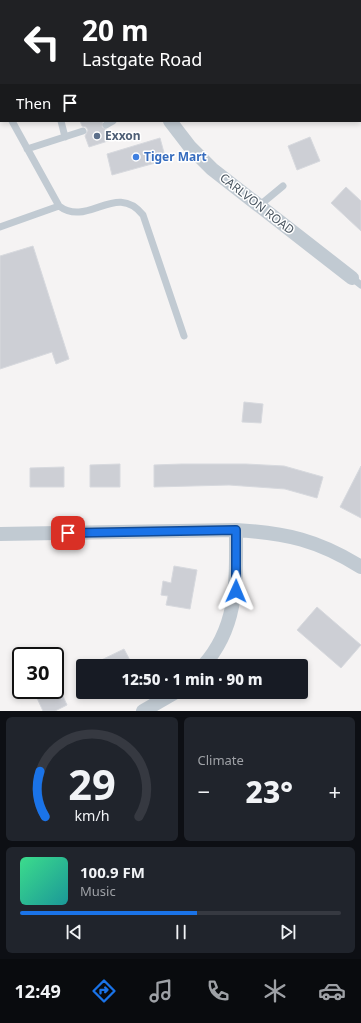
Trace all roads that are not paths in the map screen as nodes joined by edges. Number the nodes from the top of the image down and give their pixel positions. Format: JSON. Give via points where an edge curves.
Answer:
{"nodes":[{"id":1,"x":13,"y":122,"type":"edge"},
{"id":2,"x":61,"y":122,"type":"edge"},
{"id":3,"x":111,"y":122,"type":"edge"},
{"id":4,"x":171,"y":122,"type":"edge"},
{"id":5,"x":106,"y":125,"type":"dead end"},
{"id":6,"x":83,"y":131,"type":"dead end"},
{"id":7,"x":65,"y":137,"type":"junction"},
{"id":8,"x":27,"y":149,"type":"junction"},
{"id":9,"x":283,"y":186,"type":"dead end"},
{"id":10,"x":260,"y":205,"type":"junction"},
{"id":11,"x":59,"y":206,"type":"junction"},
{"id":12,"x":0,"y":227,"type":"edge"},
{"id":13,"x":356,"y":281,"type":"edge"},
{"id":14,"x":184,"y":336,"type":"dead end"},
{"id":15,"x":236,"y":530,"type":"junction"},
{"id":16,"x":0,"y":534,"type":"edge"},
{"id":17,"x":361,"y":567,"type":"edge"},
{"id":18,"x":209,"y":659,"type":"edge"},
{"id":19,"x":164,"y":699,"type":"edge"},
{"id":20,"x":143,"y":711,"type":"edge"}],
"edges":[{"from":1,"to":8,"type":"lane"},
{"from":2,"to":7,"type":"lane"},
{"from":3,"to":5,"type":"lane"},
{"from":4,"to":10,"type":"street","name":"CARLVON ROAD","via":[[190,147],[212,169]]},
{"from":6,"to":7,"type":"lane"},
{"from":7,"to":8,"type":"lane"},
{"from":8,"to":11,"type":"lane"},
{"from":9,"to":10,"type":"lane"},
{"from":10,"to":13,"type":"street","name":"CARLVON ROAD"},
{"from":11,"to":12,"type":"lane"},
{"from":11,"to":14,"type":"lane","via":[[76,214],[115,202],[126,202],[136,206],[143,215]]},
{"from":15,"to":16,"type":"street"},
{"from":15,"to":17,"type":"street","via":[[273,532],[307,540],[337,552]]},
{"from":15,"to":18,"type":"street","via":[[236,591],[232,612]]},
{"from":19,"to":20,"type":"street"}]}
